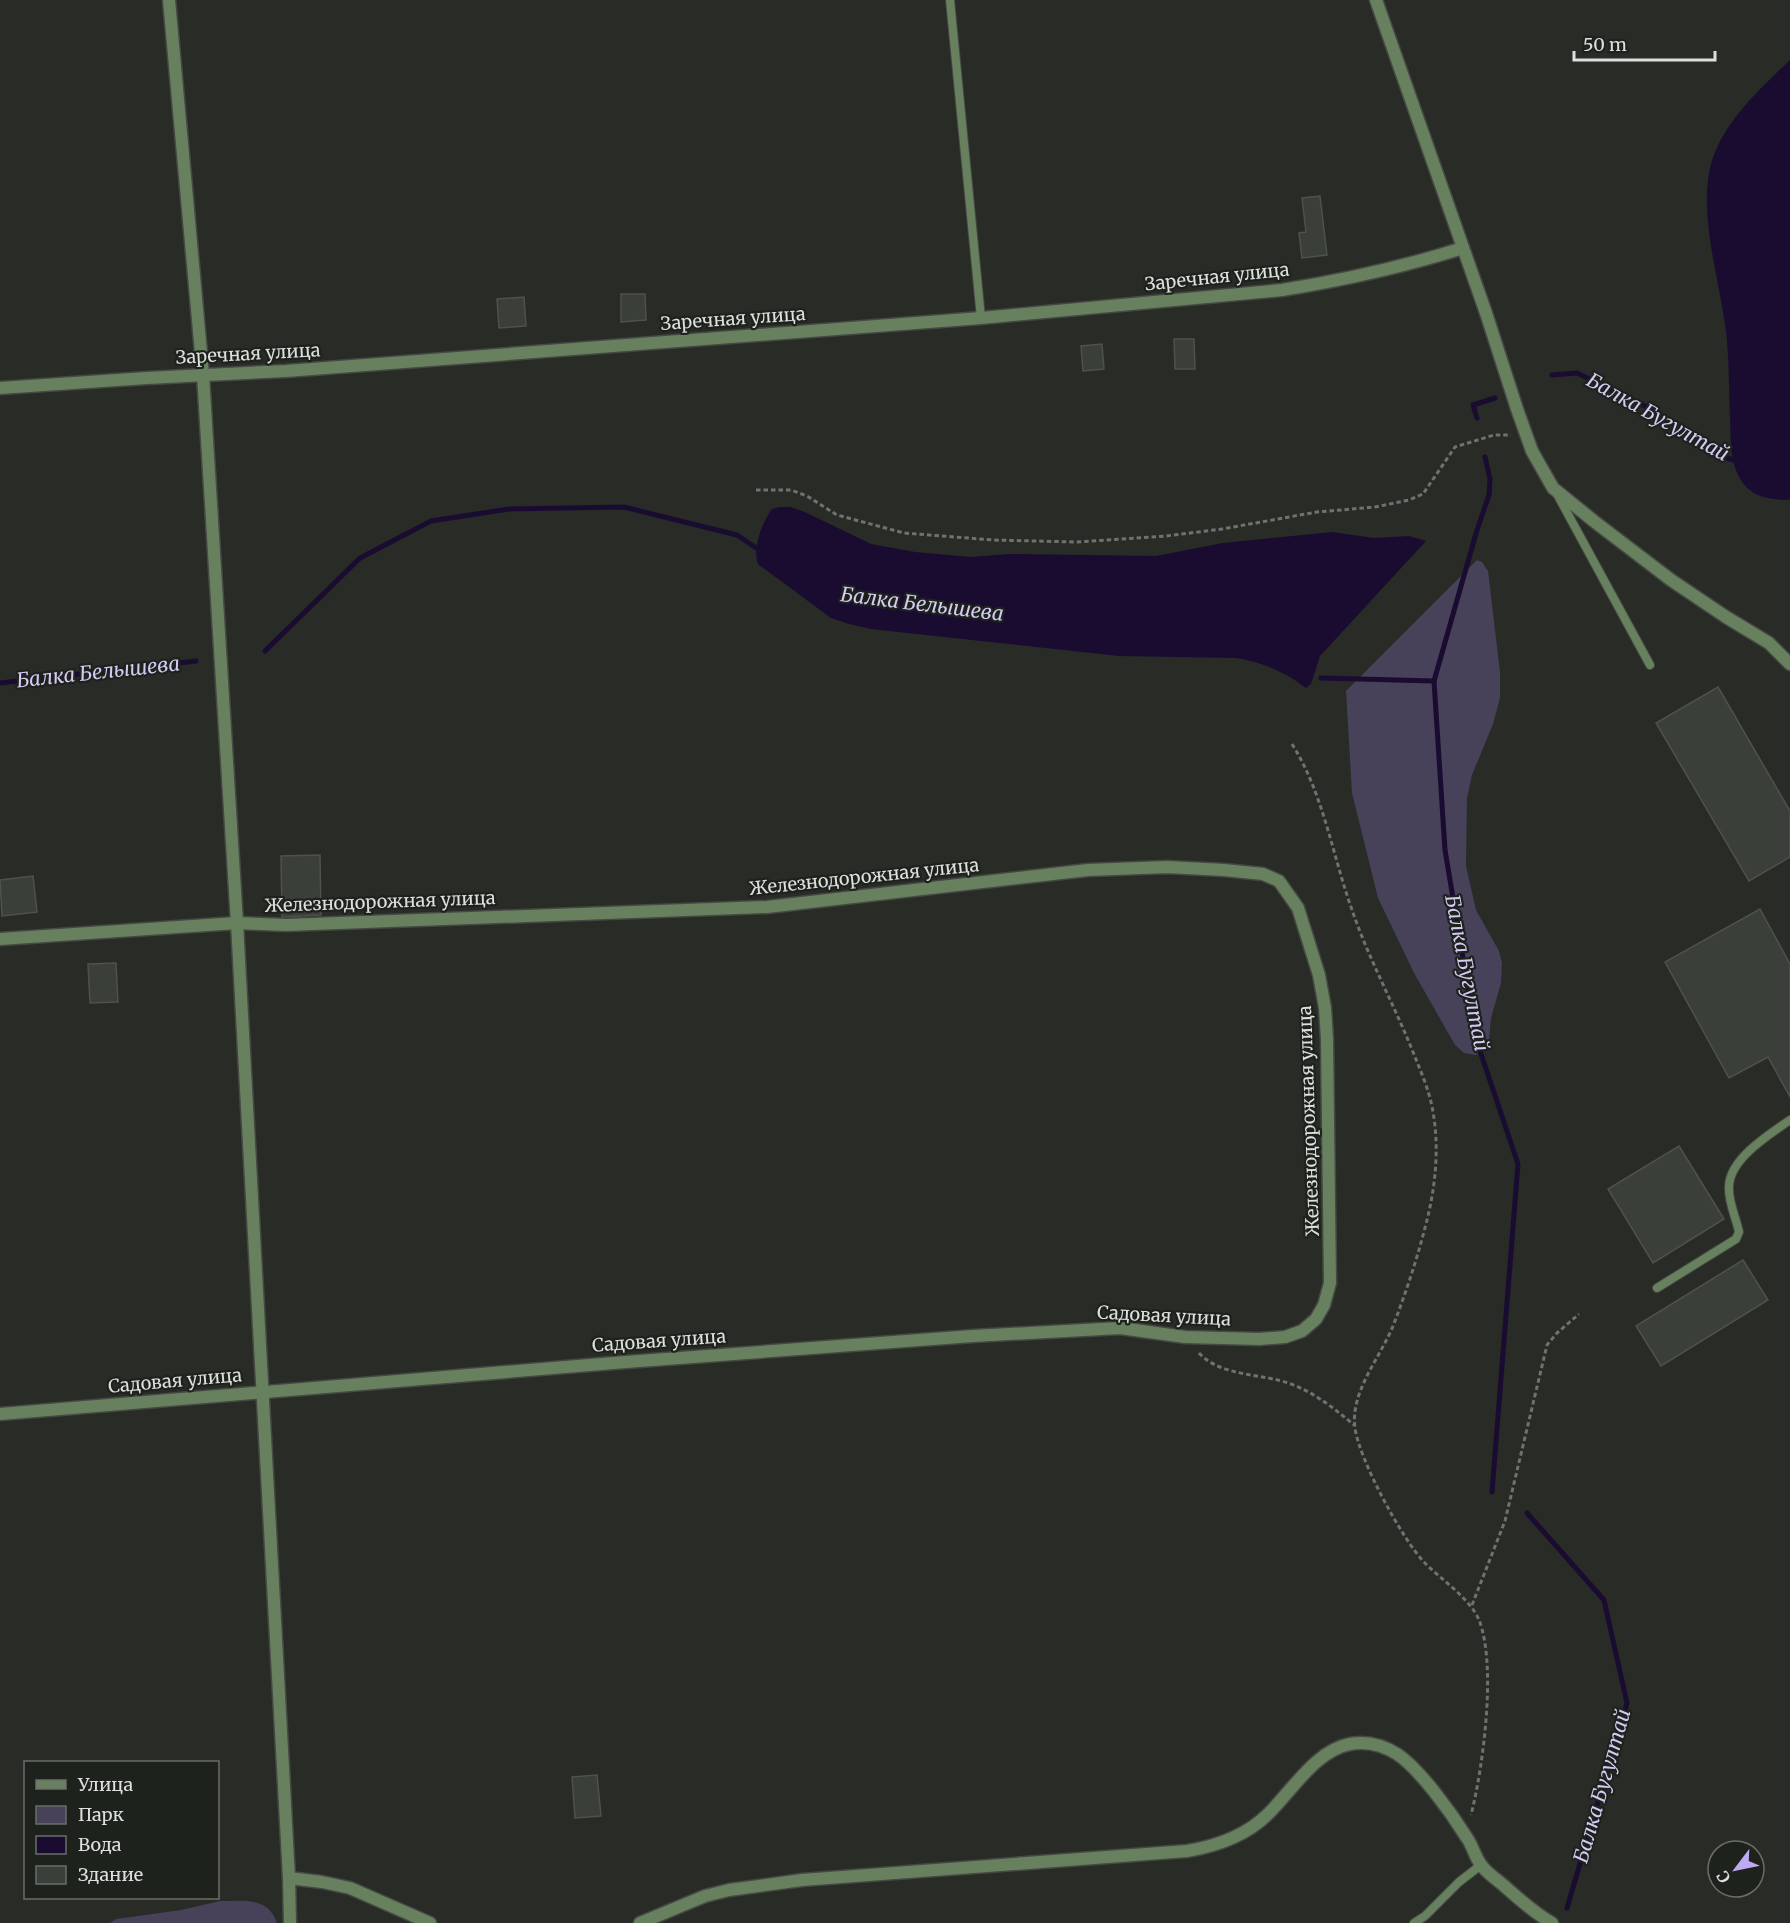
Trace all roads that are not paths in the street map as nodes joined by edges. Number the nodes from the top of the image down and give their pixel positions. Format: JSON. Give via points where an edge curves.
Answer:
{"nodes":[{"id":1,"x":168,"y":0,"type":"edge"},
{"id":2,"x":950,"y":0,"type":"edge"},
{"id":3,"x":1376,"y":0,"type":"edge"},
{"id":4,"x":1463,"y":248,"type":"junction"},
{"id":5,"x":981,"y":318,"type":"junction"},
{"id":6,"x":203,"y":375,"type":"junction"},
{"id":7,"x":0,"y":388,"type":"edge"},
{"id":8,"x":1553,"y":488,"type":"junction"},
{"id":9,"x":1790,"y":664,"type":"edge"},
{"id":10,"x":1650,"y":665,"type":"dead end"},
{"id":11,"x":237,"y":923,"type":"junction"},
{"id":12,"x":0,"y":939,"type":"edge"},
{"id":13,"x":1790,"y":1120,"type":"edge"},
{"id":14,"x":1657,"y":1288,"type":"dead end"},
{"id":15,"x":1316,"y":1319,"type":"joint"},
{"id":16,"x":264,"y":1392,"type":"junction"},
{"id":17,"x":0,"y":1414,"type":"edge"},
{"id":18,"x":1481,"y":1865,"type":"junction"},
{"id":19,"x":289,"y":1878,"type":"junction"},
{"id":20,"x":290,"y":1923,"type":"edge"},
{"id":21,"x":430,"y":1923,"type":"edge"},
{"id":22,"x":640,"y":1923,"type":"edge"},
{"id":23,"x":1414,"y":1923,"type":"edge"},
{"id":24,"x":1552,"y":1923,"type":"edge"}],
"edges":[{"from":1,"to":6,"type":"street"},
{"from":2,"to":5,"type":"lane"},
{"from":3,"to":4,"type":"street"},
{"from":4,"to":5,"type":"street","name":"Заречная улица","via":[[1398,267],[1282,290]]},
{"from":4,"to":8,"type":"street","via":[[1527,438]]},
{"from":5,"to":6,"type":"street","name":"Заречная улица"},
{"from":6,"to":7,"type":"street","name":"Заречная улица"},
{"from":6,"to":11,"type":"street"},
{"from":8,"to":9,"type":"street","via":[[1671,580],[1769,643]]},
{"from":8,"to":10,"type":"lane"},
{"from":11,"to":12,"type":"street","name":"Железнодорожная улица"},
{"from":11,"to":15,"type":"street","name":"Железнодорожная улица","via":[[285,925],[767,907],[1088,870],[1167,867],[1263,874],[1279,881],[1298,908],[1325,1008],[1330,1283]]},
{"from":11,"to":16,"type":"street"},
{"from":13,"to":14,"type":"lane","via":[[1768,1135],[1734,1170],[1729,1185],[1740,1232],[1736,1239]]},
{"from":15,"to":16,"type":"street","name":"Садовая улица","via":[[1302,1331],[1259,1339],[1185,1337],[1120,1328]]},
{"from":16,"to":17,"type":"street","name":"Садовая улица"},
{"from":16,"to":19,"type":"street"},
{"from":18,"to":22,"type":"street","via":[[1466,1836],[1416,1771],[1398,1755],[1363,1742],[1330,1752],[1248,1830],[1207,1848],[802,1880],[705,1896]]},
{"from":18,"to":23,"type":"lane"},
{"from":18,"to":24,"type":"street"},
{"from":19,"to":20,"type":"street"},
{"from":19,"to":21,"type":"street","via":[[350,1888]]}]}
